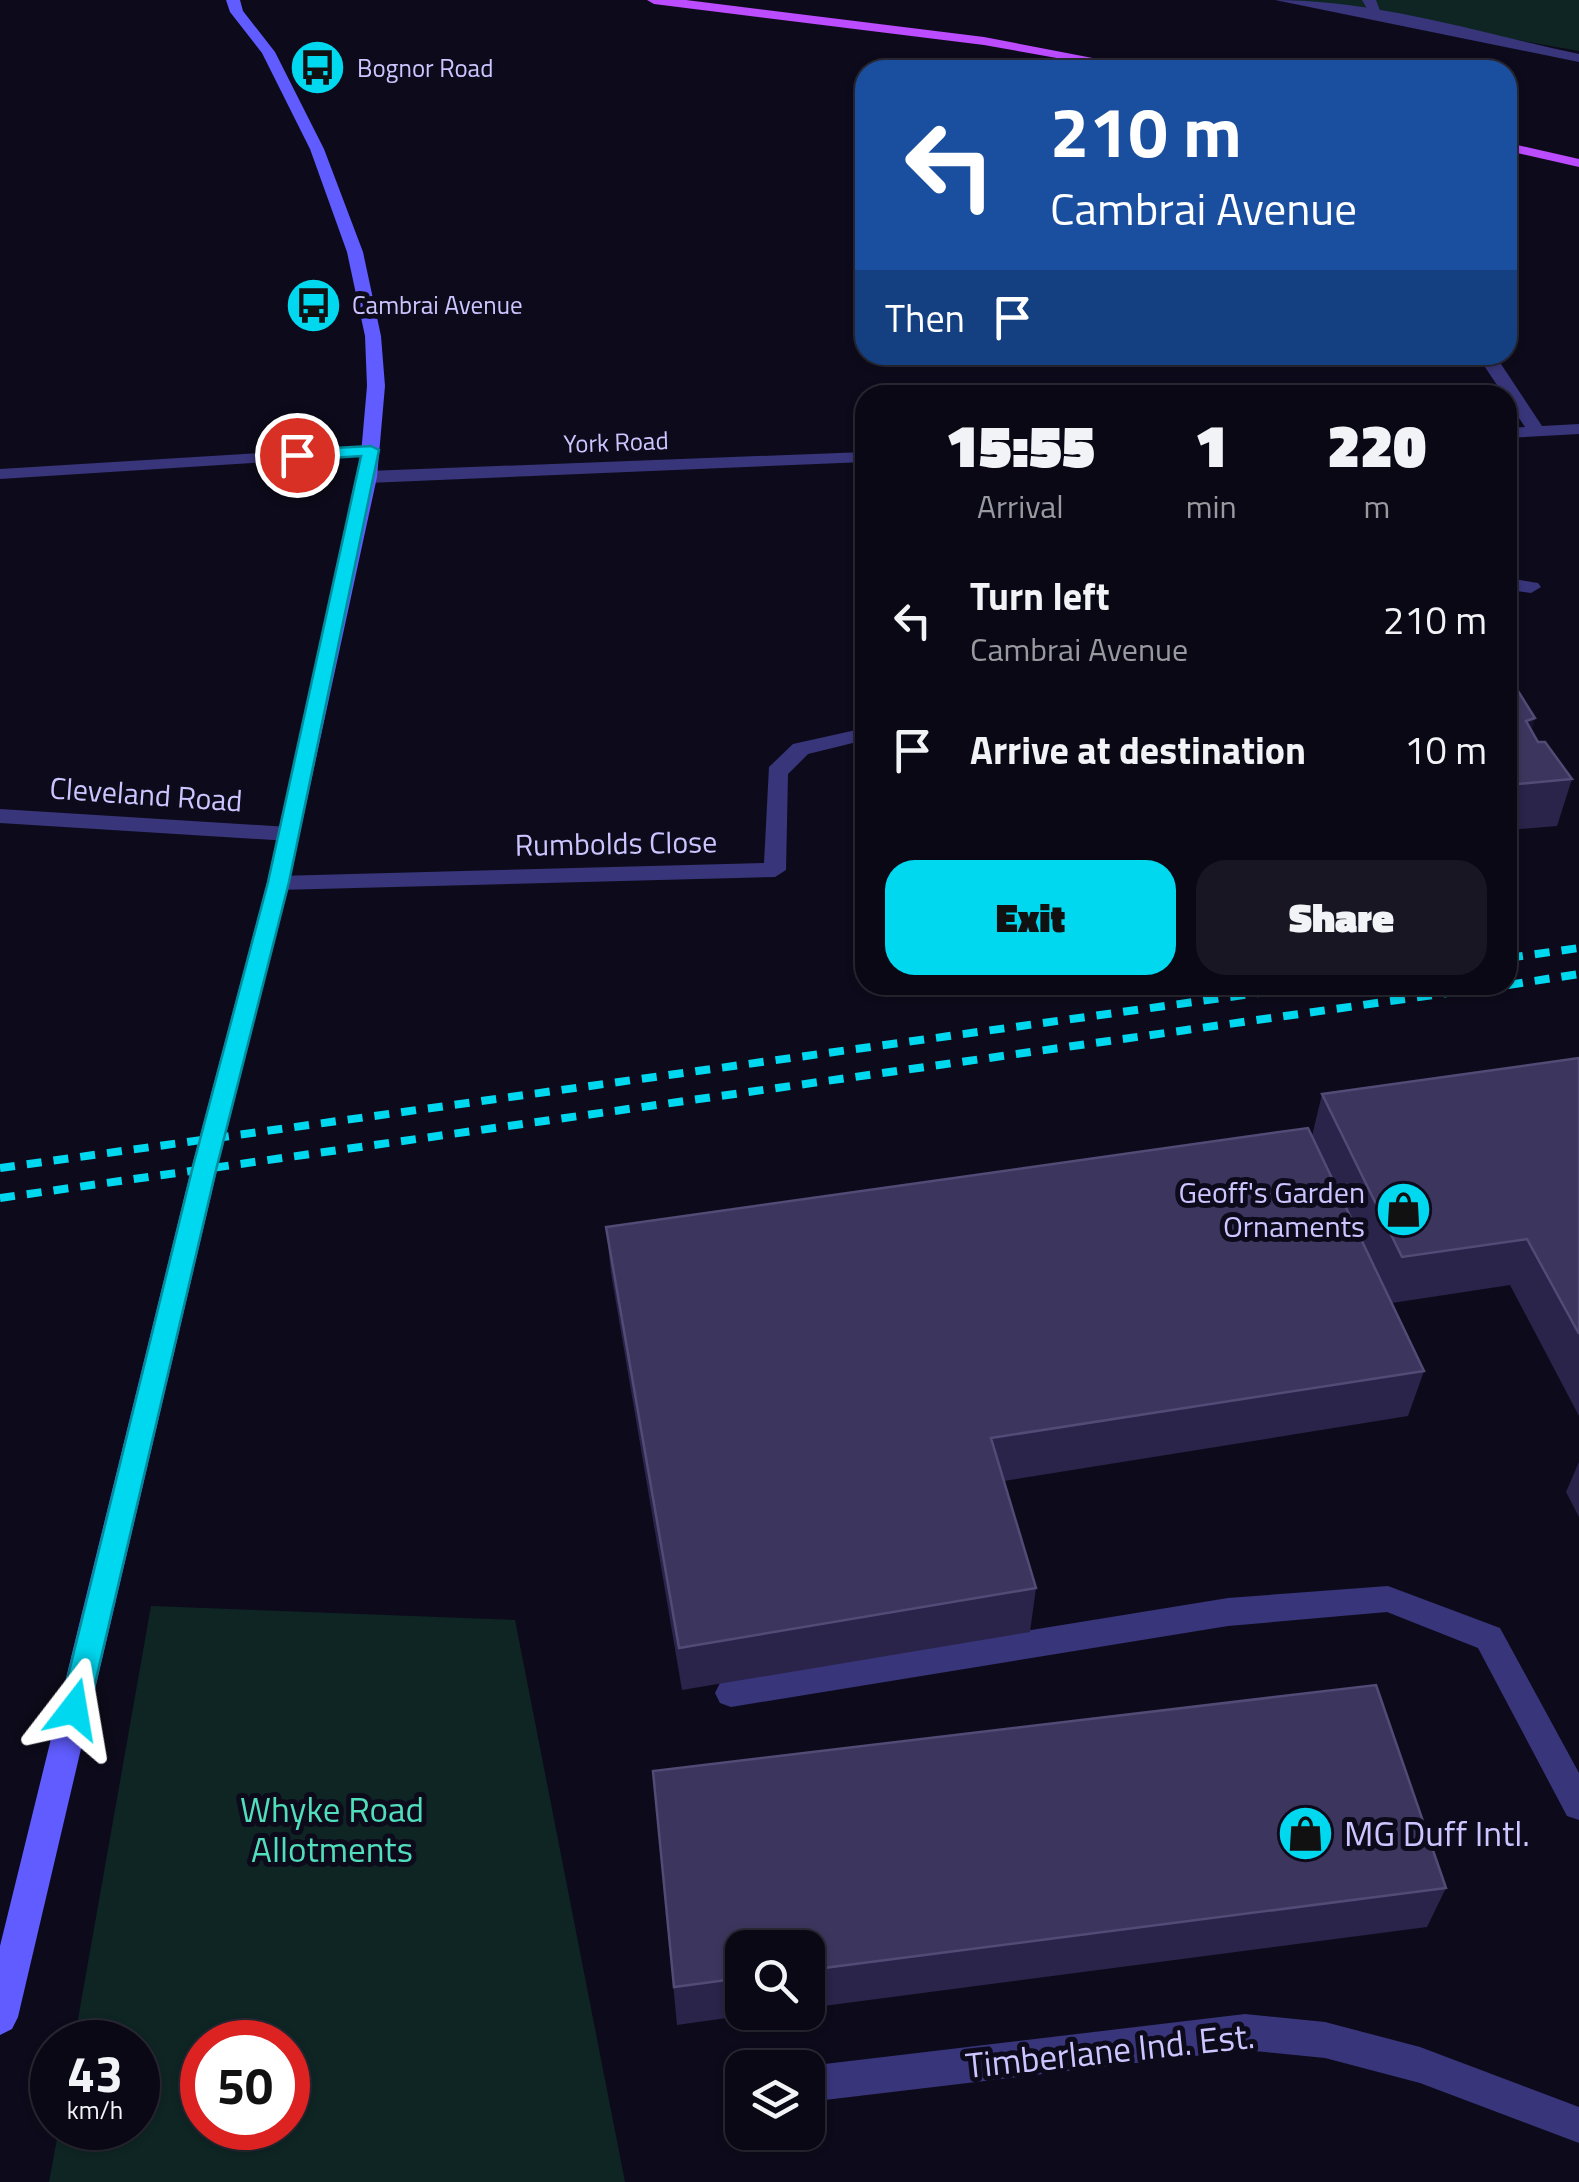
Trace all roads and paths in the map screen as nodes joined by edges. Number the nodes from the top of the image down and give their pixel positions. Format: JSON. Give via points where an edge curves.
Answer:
{"nodes":[{"id":1,"x":233,"y":0,"type":"edge"},
{"id":2,"x":654,"y":0,"type":"edge"},
{"id":3,"x":1282,"y":0,"type":"edge"},
{"id":4,"x":1369,"y":0,"type":"edge"},
{"id":5,"x":1378,"y":16,"type":"junction"},
{"id":6,"x":1579,"y":58,"type":"edge"},
{"id":7,"x":1091,"y":60,"type":"edge"},
{"id":8,"x":1517,"y":149,"type":"edge"},
{"id":9,"x":1579,"y":162,"type":"edge"},
{"id":10,"x":1517,"y":402,"type":"edge"},
{"id":11,"x":1579,"y":430,"type":"edge"},
{"id":12,"x":1517,"y":432,"type":"edge"},
{"id":13,"x":1537,"y":432,"type":"junction"},
{"id":14,"x":371,"y":450,"type":"junction"},
{"id":15,"x":855,"y":457,"type":"edge"},
{"id":16,"x":0,"y":474,"type":"edge"},
{"id":17,"x":368,"y":476,"type":"junction"},
{"id":18,"x":1517,"y":586,"type":"edge"},
{"id":19,"x":1531,"y":588,"type":"dead end"},
{"id":20,"x":855,"y":735,"type":"edge"},
{"id":21,"x":0,"y":816,"type":"edge"},
{"id":22,"x":289,"y":834,"type":"junction"},
{"id":23,"x":278,"y":882,"type":"junction"},
{"id":24,"x":731,"y":1694,"type":"dead end"},
{"id":25,"x":1579,"y":1805,"type":"edge"},
{"id":26,"x":0,"y":2017,"type":"edge"},
{"id":27,"x":825,"y":2082,"type":"edge"},
{"id":28,"x":1579,"y":2125,"type":"edge"}],
"edges":[{"from":1,"to":14,"type":"main road","via":[[317,148],[356,252],[373,336]]},
{"from":2,"to":7,"type":"main road"},
{"from":3,"to":5,"type":"street"},
{"from":4,"to":5,"type":"street"},
{"from":5,"to":6,"type":"street"},
{"from":8,"to":9,"type":"main road"},
{"from":10,"to":13,"type":"street"},
{"from":11,"to":13,"type":"street"},
{"from":12,"to":13,"type":"street"},
{"from":14,"to":16,"type":"street"},
{"from":14,"to":17,"type":"main road"},
{"from":15,"to":17,"type":"street","name":"York Road"},
{"from":17,"to":22,"type":"main road"},
{"from":18,"to":19,"type":"street"},
{"from":20,"to":23,"type":"street","name":"Rumbolds Close","via":[[801,748],[778,772],[776,870]]},
{"from":21,"to":22,"type":"street","name":"Cleveland Road"},
{"from":22,"to":23,"type":"main road"},
{"from":23,"to":26,"type":"main road"},
{"from":24,"to":25,"type":"street","via":[[1228,1612],[1388,1599],[1489,1638]]},
{"from":27,"to":28,"type":"street","name":"Timberlane Ind. Est.","via":[[1245,2032],[1325,2040],[1420,2065]]}]}
